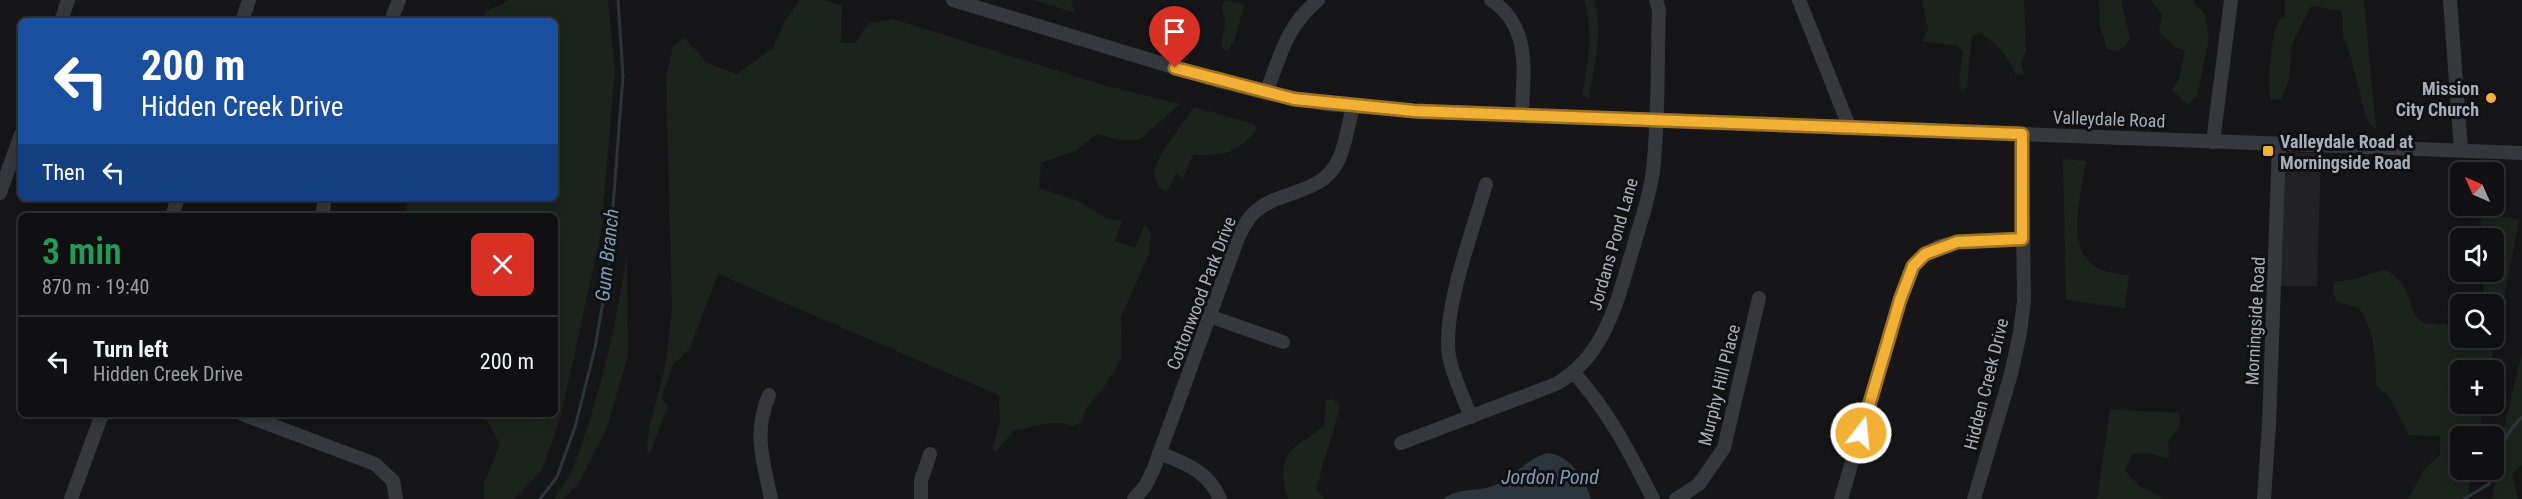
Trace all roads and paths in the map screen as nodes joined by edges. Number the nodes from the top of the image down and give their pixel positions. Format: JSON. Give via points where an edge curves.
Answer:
{"nodes":[{"id":1,"x":68,"y":0,"type":"edge"},
{"id":2,"x":249,"y":0,"type":"edge"},
{"id":3,"x":399,"y":0,"type":"edge"},
{"id":4,"x":953,"y":0,"type":"edge"},
{"id":5,"x":1317,"y":0,"type":"edge"},
{"id":6,"x":1491,"y":0,"type":"edge"},
{"id":7,"x":1656,"y":0,"type":"edge"},
{"id":8,"x":1799,"y":0,"type":"edge"},
{"id":9,"x":2231,"y":0,"type":"edge"},
{"id":10,"x":2450,"y":0,"type":"edge"},
{"id":11,"x":62,"y":18,"type":"edge"},
{"id":12,"x":243,"y":18,"type":"edge"},
{"id":13,"x":392,"y":18,"type":"edge"},
{"id":14,"x":1266,"y":93,"type":"junction"},
{"id":15,"x":1353,"y":107,"type":"junction"},
{"id":16,"x":1522,"y":114,"type":"junction"},
{"id":17,"x":1656,"y":120,"type":"junction"},
{"id":18,"x":1849,"y":126,"type":"junction"},
{"id":19,"x":2022,"y":134,"type":"junction"},
{"id":20,"x":18,"y":142,"type":"edge"},
{"id":21,"x":2213,"y":142,"type":"junction"},
{"id":22,"x":2279,"y":144,"type":"junction"},
{"id":23,"x":2460,"y":150,"type":"junction"},
{"id":24,"x":2522,"y":153,"type":"edge"},
{"id":25,"x":1486,"y":184,"type":"dead end"},
{"id":26,"x":0,"y":193,"type":"edge"},
{"id":27,"x":2022,"y":239,"type":"junction"},
{"id":28,"x":1759,"y":298,"type":"dead end"},
{"id":29,"x":1209,"y":316,"type":"junction"},
{"id":30,"x":1283,"y":342,"type":"dead end"},
{"id":31,"x":1573,"y":372,"type":"junction"},
{"id":32,"x":769,"y":395,"type":"dead end"},
{"id":33,"x":101,"y":417,"type":"edge"},
{"id":34,"x":1471,"y":417,"type":"junction"},
{"id":35,"x":267,"y":418,"type":"edge"},
{"id":36,"x":1401,"y":443,"type":"dead end"},
{"id":37,"x":1159,"y":453,"type":"junction"},
{"id":38,"x":930,"y":454,"type":"dead end"},
{"id":39,"x":71,"y":499,"type":"edge"},
{"id":40,"x":396,"y":499,"type":"edge"},
{"id":41,"x":771,"y":499,"type":"edge"},
{"id":42,"x":921,"y":499,"type":"edge"},
{"id":43,"x":1134,"y":499,"type":"edge"},
{"id":44,"x":1220,"y":499,"type":"edge"},
{"id":45,"x":1653,"y":499,"type":"edge"},
{"id":46,"x":1676,"y":499,"type":"edge"},
{"id":47,"x":1841,"y":499,"type":"edge"},
{"id":48,"x":1974,"y":499,"type":"edge"},
{"id":49,"x":2264,"y":499,"type":"edge"}],
"edges":[{"from":1,"to":11,"type":"street"},
{"from":2,"to":12,"type":"street"},
{"from":3,"to":13,"type":"street"},
{"from":4,"to":14,"type":"street","name":"Valleydale Road"},
{"from":5,"to":14,"type":"street","via":[[1301,14],[1286,38]]},
{"from":6,"to":16,"type":"street","via":[[1513,22],[1524,48]]},
{"from":7,"to":17,"type":"street","name":"Jordans Pond Lane"},
{"from":8,"to":18,"type":"street"},
{"from":9,"to":21,"type":"street"},
{"from":10,"to":23,"type":"street"},
{"from":14,"to":15,"type":"street","name":"Valleydale Road"},
{"from":15,"to":16,"type":"street","name":"Valleydale Road"},
{"from":15,"to":29,"type":"street","name":"Cottonwood Park Drive","via":[[1344,144],[1331,171],[1304,191],[1262,206],[1247,220]]},
{"from":16,"to":17,"type":"street","name":"Valleydale Road"},
{"from":17,"to":18,"type":"street","name":"Valleydale Road"},
{"from":17,"to":31,"type":"street","name":"Jordans Pond Lane","via":[[1650,186],[1618,299],[1597,345]]},
{"from":18,"to":19,"type":"street","name":"Valleydale Road"},
{"from":19,"to":21,"type":"street","name":"Valleydale Road"},
{"from":19,"to":27,"type":"street","name":"Hidden Creek Drive"},
{"from":20,"to":26,"type":"street"},
{"from":21,"to":22,"type":"street","name":"Valleydale Road"},
{"from":22,"to":23,"type":"street","name":"Valleydale Road"},
{"from":22,"to":49,"type":"street","name":"Morningside Road"},
{"from":23,"to":24,"type":"street","name":"Valleydale Road"},
{"from":25,"to":34,"type":"street","via":[[1449,318],[1451,363]]},
{"from":27,"to":47,"type":"street","via":[[1957,242],[1925,254],[1913,266]]},
{"from":27,"to":48,"type":"street","name":"Hidden Creek Drive","via":[[2024,301],[2020,333]]},
{"from":28,"to":46,"type":"street","name":"Murphy Hill Place","via":[[1724,448],[1699,484]]},
{"from":29,"to":30,"type":"street"},
{"from":29,"to":37,"type":"street","name":"Cottonwood Park Drive"},
{"from":31,"to":34,"type":"street","name":"Jordans Pond Lane","via":[[1541,391]]},
{"from":31,"to":45,"type":"street","via":[[1604,409]]},
{"from":32,"to":41,"type":"street","via":[[759,432]]},
{"from":33,"to":39,"type":"street"},
{"from":34,"to":36,"type":"street","name":"Jordans Pond Lane"},
{"from":35,"to":40,"type":"street","via":[[375,464],[393,481]]},
{"from":37,"to":43,"type":"street","name":"Cottonwood Park Drive","via":[[1146,485]]},
{"from":37,"to":44,"type":"street","via":[[1200,471]]},
{"from":38,"to":42,"type":"street","via":[[921,481]]}]}
